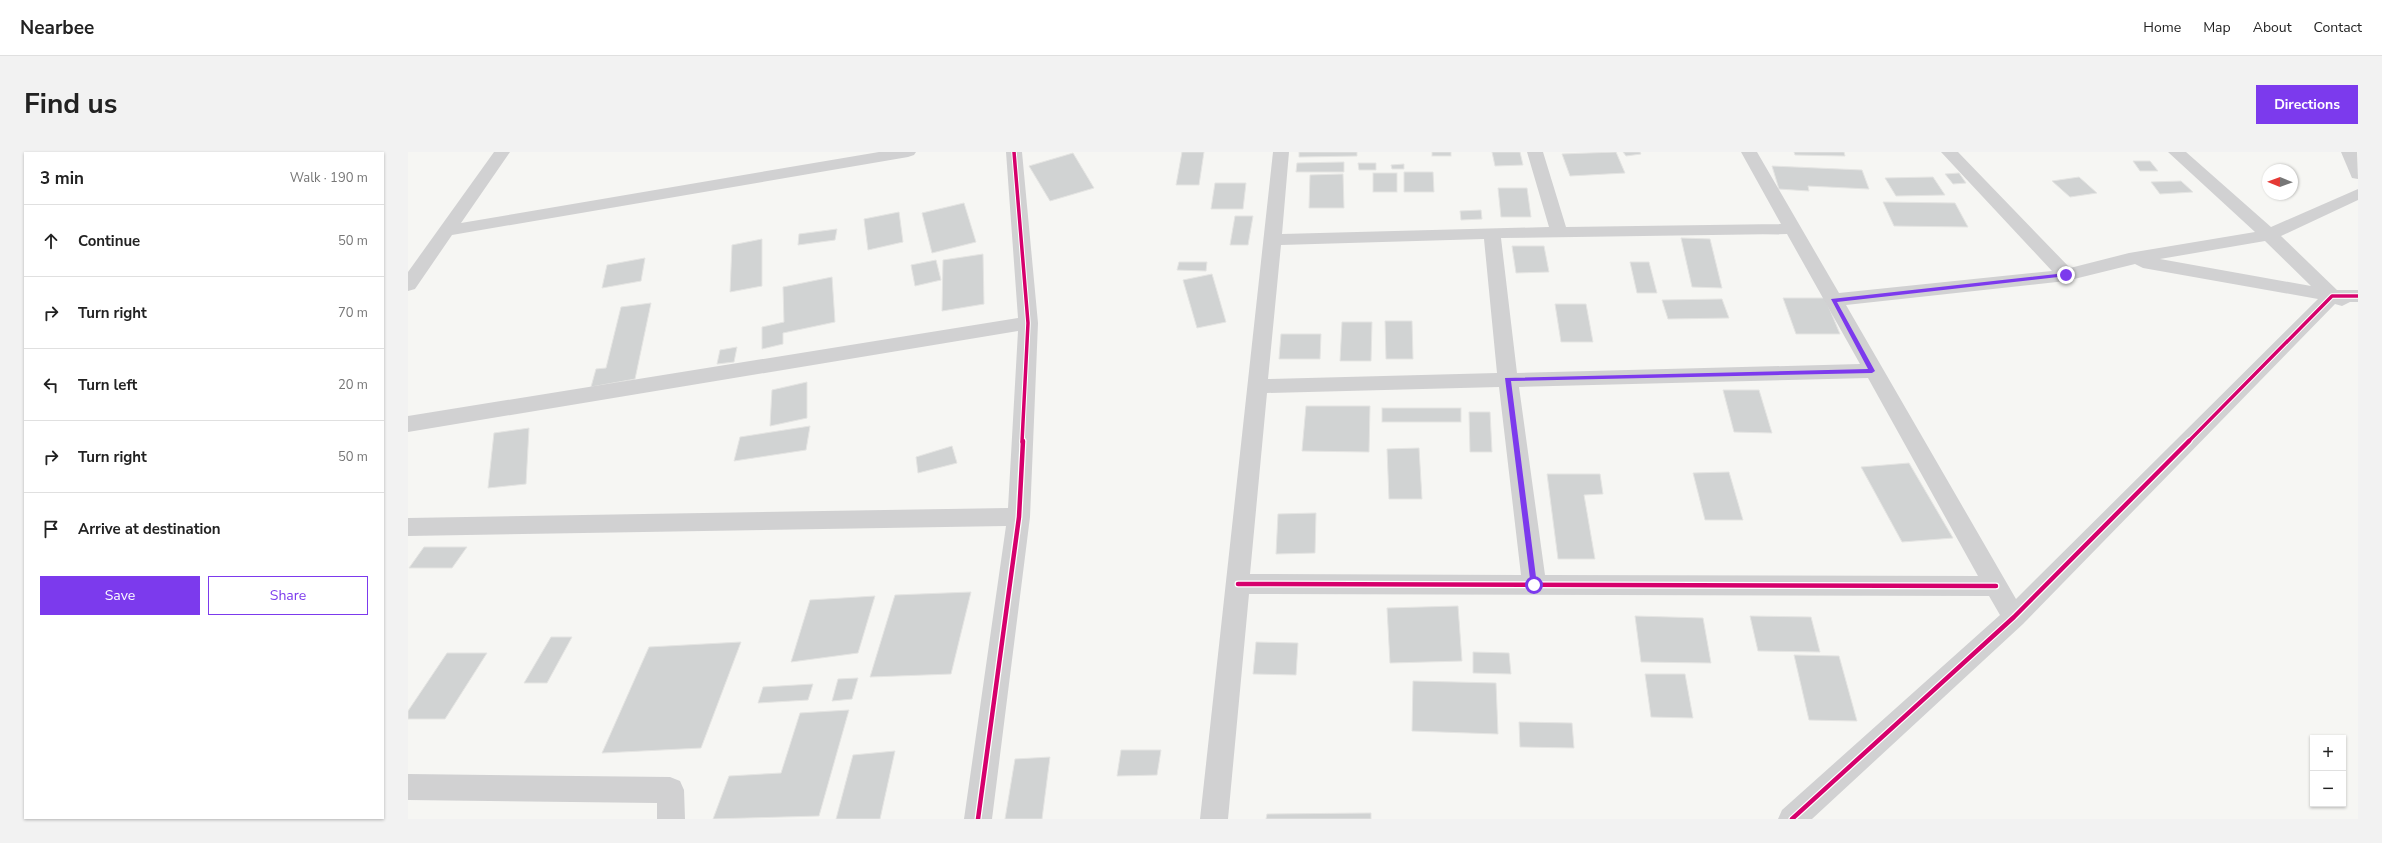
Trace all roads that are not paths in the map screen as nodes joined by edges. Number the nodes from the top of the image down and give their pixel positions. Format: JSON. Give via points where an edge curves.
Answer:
{"nodes":[{"id":1,"x":502,"y":152,"type":"edge"},
{"id":2,"x":908,"y":152,"type":"edge"},
{"id":3,"x":1014,"y":152,"type":"edge"},
{"id":4,"x":1281,"y":152,"type":"edge"},
{"id":5,"x":1535,"y":152,"type":"edge"},
{"id":6,"x":1748,"y":152,"type":"edge"},
{"id":7,"x":1949,"y":152,"type":"edge"},
{"id":8,"x":2176,"y":152,"type":"edge"},
{"id":9,"x":2349,"y":152,"type":"edge"},
{"id":10,"x":2358,"y":174,"type":"edge"},
{"id":11,"x":2358,"y":194,"type":"edge"},
{"id":12,"x":1793,"y":229,"type":"junction"},
{"id":13,"x":445,"y":231,"type":"junction"},
{"id":14,"x":1559,"y":232,"type":"junction"},
{"id":15,"x":1492,"y":233,"type":"junction"},
{"id":16,"x":2269,"y":235,"type":"junction"},
{"id":17,"x":1272,"y":240,"type":"junction"},
{"id":18,"x":2129,"y":259,"type":"junction"},
{"id":19,"x":2066,"y":275,"type":"junction"},
{"id":20,"x":408,"y":285,"type":"edge"},
{"id":21,"x":2332,"y":296,"type":"junction"},
{"id":22,"x":2358,"y":296,"type":"edge"},
{"id":23,"x":1833,"y":300,"type":"junction"},
{"id":24,"x":2358,"y":307,"type":"edge"},
{"id":25,"x":1028,"y":323,"type":"junction"},
{"id":26,"x":1872,"y":371,"type":"junction"},
{"id":27,"x":1508,"y":379,"type":"junction"},
{"id":28,"x":1258,"y":386,"type":"junction"},
{"id":29,"x":408,"y":424,"type":"edge"},
{"id":30,"x":1019,"y":517,"type":"junction"},
{"id":31,"x":408,"y":527,"type":"edge"},
{"id":32,"x":1238,"y":584,"type":"junction"},
{"id":33,"x":1534,"y":585,"type":"junction"},
{"id":34,"x":1996,"y":586,"type":"junction"},
{"id":35,"x":2014,"y":617,"type":"junction"},
{"id":36,"x":408,"y":786,"type":"edge"},
{"id":37,"x":672,"y":819,"type":"edge"},
{"id":38,"x":978,"y":819,"type":"edge"},
{"id":39,"x":1214,"y":819,"type":"edge"},
{"id":40,"x":1792,"y":819,"type":"edge"}],
"edges":[{"from":1,"to":13,"type":"street"},
{"from":2,"to":13,"type":"street"},
{"from":3,"to":25,"type":"street"},
{"from":4,"to":17,"type":"street"},
{"from":5,"to":14,"type":"street"},
{"from":6,"to":12,"type":"street"},
{"from":7,"to":19,"type":"street"},
{"from":8,"to":16,"type":"street"},
{"from":9,"to":10,"type":"street"},
{"from":11,"to":16,"type":"street"},
{"from":12,"to":14,"type":"street"},
{"from":12,"to":23,"type":"street"},
{"from":13,"to":20,"type":"street"},
{"from":14,"to":15,"type":"street"},
{"from":15,"to":17,"type":"street"},
{"from":15,"to":27,"type":"street"},
{"from":16,"to":18,"type":"street"},
{"from":16,"to":21,"type":"street"},
{"from":17,"to":28,"type":"street"},
{"from":18,"to":19,"type":"street"},
{"from":18,"to":21,"type":"street"},
{"from":19,"to":23,"type":"street"},
{"from":21,"to":22,"type":"street"},
{"from":21,"to":24,"type":"street"},
{"from":21,"to":35,"type":"street"},
{"from":23,"to":26,"type":"street"},
{"from":25,"to":29,"type":"street"},
{"from":25,"to":30,"type":"street"},
{"from":26,"to":27,"type":"street"},
{"from":26,"to":34,"type":"street"},
{"from":27,"to":28,"type":"street"},
{"from":27,"to":33,"type":"street"},
{"from":28,"to":32,"type":"street"},
{"from":30,"to":31,"type":"street"},
{"from":30,"to":38,"type":"street"},
{"from":32,"to":33,"type":"street"},
{"from":32,"to":39,"type":"street"},
{"from":33,"to":34,"type":"street"},
{"from":34,"to":35,"type":"street"},
{"from":35,"to":40,"type":"street"},
{"from":36,"to":37,"type":"street","via":[[670,790]]}]}
